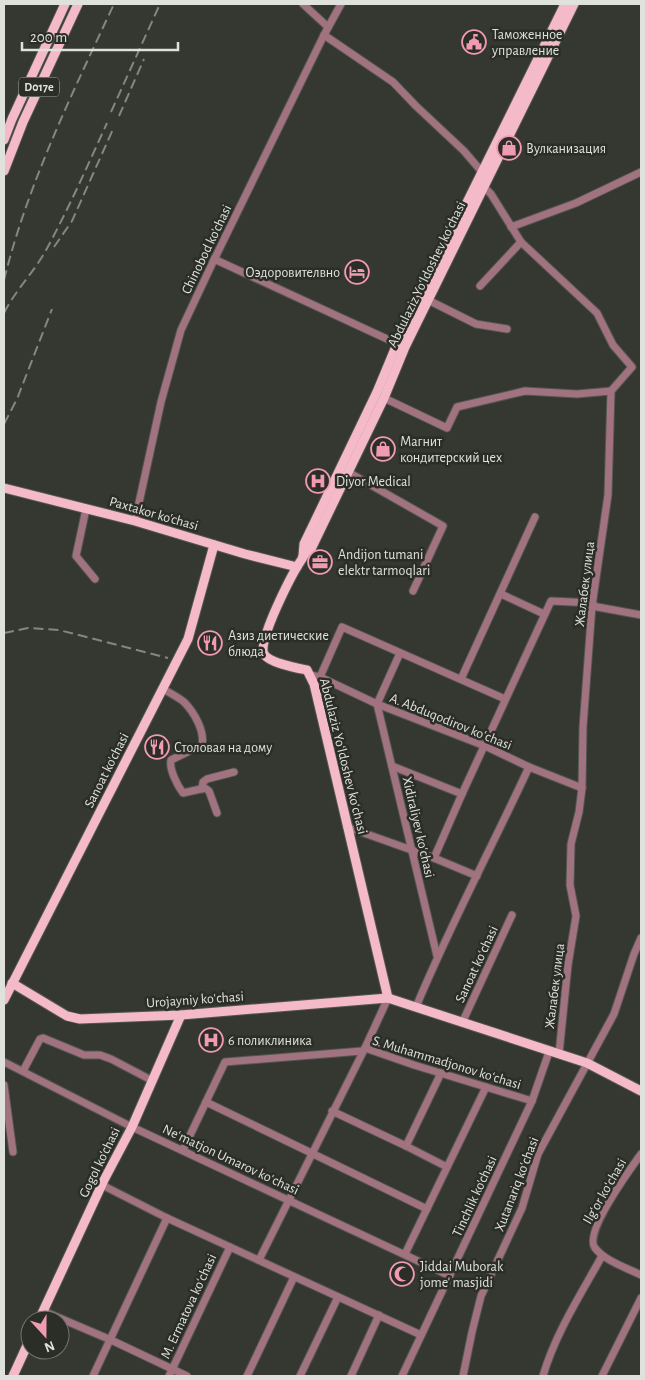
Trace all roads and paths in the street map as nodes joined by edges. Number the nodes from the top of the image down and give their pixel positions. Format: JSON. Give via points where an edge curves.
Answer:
{"nodes":[{"id":1,"x":66,"y":4,"type":"edge"},
{"id":2,"x":78,"y":4,"type":"edge"},
{"id":3,"x":303,"y":4,"type":"edge"},
{"id":4,"x":341,"y":4,"type":"edge"},
{"id":5,"x":565,"y":4,"type":"edge"},
{"id":6,"x":574,"y":4,"type":"edge"},
{"id":7,"x":328,"y":27,"type":"junction"},
{"id":8,"x":324,"y":35,"type":"junction"},
{"id":9,"x":37,"y":65,"type":"junction"},
{"id":10,"x":47,"y":70,"type":"junction"},
{"id":11,"x":8,"y":118,"type":"edge"},
{"id":12,"x":4,"y":140,"type":"edge"},
{"id":13,"x":4,"y":171,"type":"edge"},
{"id":14,"x":641,"y":172,"type":"edge"},
{"id":15,"x":486,"y":174,"type":"junction"},
{"id":16,"x":480,"y":184,"type":"junction"},
{"id":17,"x":511,"y":227,"type":"junction"},
{"id":18,"x":521,"y":242,"type":"junction"},
{"id":19,"x":214,"y":259,"type":"junction"},
{"id":20,"x":480,"y":286,"type":"dead end"},
{"id":21,"x":428,"y":300,"type":"junction"},
{"id":22,"x":507,"y":329,"type":"dead end"},
{"id":23,"x":401,"y":346,"type":"junction"},
{"id":24,"x":641,"y":366,"type":"edge"},
{"id":25,"x":632,"y":367,"type":"junction"},
{"id":26,"x":611,"y":391,"type":"junction"},
{"id":27,"x":384,"y":398,"type":"junction"},
{"id":28,"x":351,"y":457,"type":"junction"},
{"id":29,"x":348,"y":472,"type":"junction"},
{"id":30,"x":4,"y":488,"type":"edge"},
{"id":31,"x":86,"y":509,"type":"junction"},
{"id":32,"x":536,"y":518,"type":"dead end"},
{"id":33,"x":135,"y":521,"type":"junction"},
{"id":34,"x":214,"y":545,"type":"junction"},
{"id":35,"x":303,"y":556,"type":"junction"},
{"id":36,"x":297,"y":567,"type":"junction"},
{"id":37,"x":95,"y":579,"type":"dead end"},
{"id":38,"x":413,"y":591,"type":"dead end"},
{"id":39,"x":501,"y":594,"type":"junction"},
{"id":40,"x":593,"y":604,"type":"junction"},
{"id":41,"x":544,"y":614,"type":"junction"},
{"id":42,"x":641,"y":615,"type":"edge"},
{"id":43,"x":400,"y":653,"type":"junction"},
{"id":44,"x":310,"y":675,"type":"junction"},
{"id":45,"x":320,"y":677,"type":"junction"},
{"id":46,"x":461,"y":679,"type":"junction"},
{"id":47,"x":163,"y":689,"type":"junction"},
{"id":48,"x":506,"y":699,"type":"junction"},
{"id":49,"x":377,"y":704,"type":"junction"},
{"id":50,"x":484,"y":746,"type":"junction"},
{"id":51,"x":392,"y":766,"type":"junction"},
{"id":52,"x":529,"y":767,"type":"junction"},
{"id":53,"x":234,"y":772,"type":"dead end"},
{"id":54,"x":582,"y":788,"type":"junction"},
{"id":55,"x":202,"y":789,"type":"junction"},
{"id":56,"x":462,"y":794,"type":"junction"},
{"id":57,"x":217,"y":813,"type":"dead end"},
{"id":58,"x":347,"y":827,"type":"junction"},
{"id":59,"x":412,"y":850,"type":"junction"},
{"id":60,"x":434,"y":858,"type":"junction"},
{"id":61,"x":477,"y":876,"type":"junction"},
{"id":62,"x":512,"y":915,"type":"dead end"},
{"id":63,"x":641,"y":938,"type":"edge"},
{"id":64,"x":437,"y":956,"type":"junction"},
{"id":65,"x":12,"y":983,"type":"junction"},
{"id":66,"x":388,"y":998,"type":"junction"},
{"id":67,"x":4,"y":1000,"type":"edge"},
{"id":68,"x":416,"y":1007,"type":"junction"},
{"id":69,"x":181,"y":1015,"type":"junction"},
{"id":70,"x":462,"y":1023,"type":"junction"},
{"id":71,"x":363,"y":1049,"type":"junction"},
{"id":72,"x":549,"y":1052,"type":"junction"},
{"id":73,"x":559,"y":1054,"type":"junction"},
{"id":74,"x":4,"y":1062,"type":"edge"},
{"id":75,"x":587,"y":1063,"type":"junction"},
{"id":76,"x":23,"y":1072,"type":"junction"},
{"id":77,"x":440,"y":1073,"type":"junction"},
{"id":78,"x":152,"y":1081,"type":"junction"},
{"id":79,"x":4,"y":1085,"type":"edge"},
{"id":80,"x":486,"y":1087,"type":"junction"},
{"id":81,"x":641,"y":1091,"type":"edge"},
{"id":82,"x":532,"y":1101,"type":"junction"},
{"id":83,"x":206,"y":1102,"type":"junction"},
{"id":84,"x":332,"y":1111,"type":"junction"},
{"id":85,"x":132,"y":1127,"type":"junction"},
{"id":86,"x":406,"y":1146,"type":"junction"},
{"id":87,"x":183,"y":1150,"type":"junction"},
{"id":88,"x":13,"y":1152,"type":"dead end"},
{"id":89,"x":312,"y":1153,"type":"junction"},
{"id":90,"x":641,"y":1154,"type":"edge"},
{"id":91,"x":447,"y":1167,"type":"junction"},
{"id":92,"x":102,"y":1185,"type":"junction"},
{"id":93,"x":290,"y":1200,"type":"junction"},
{"id":94,"x":427,"y":1209,"type":"junction"},
{"id":95,"x":167,"y":1218,"type":"junction"},
{"id":96,"x":230,"y":1247,"type":"junction"},
{"id":97,"x":405,"y":1254,"type":"junction"},
{"id":98,"x":602,"y":1256,"type":"junction"},
{"id":99,"x":259,"y":1260,"type":"junction"},
{"id":100,"x":641,"y":1275,"type":"edge"},
{"id":101,"x":294,"y":1276,"type":"junction"},
{"id":102,"x":450,"y":1276,"type":"junction"},
{"id":103,"x":338,"y":1297,"type":"junction"},
{"id":104,"x":641,"y":1298,"type":"edge"},
{"id":105,"x":44,"y":1310,"type":"edge"},
{"id":106,"x":379,"y":1316,"type":"junction"},
{"id":107,"x":70,"y":1326,"type":"edge"},
{"id":108,"x":421,"y":1335,"type":"junction"},
{"id":109,"x":110,"y":1340,"type":"junction"},
{"id":110,"x":20,"y":1360,"type":"edge"},
{"id":111,"x":171,"y":1373,"type":"edge"},
{"id":112,"x":13,"y":1376,"type":"edge"},
{"id":113,"x":92,"y":1376,"type":"edge"},
{"id":114,"x":187,"y":1376,"type":"edge"},
{"id":115,"x":247,"y":1376,"type":"edge"},
{"id":116,"x":300,"y":1376,"type":"edge"},
{"id":117,"x":351,"y":1376,"type":"edge"},
{"id":118,"x":402,"y":1376,"type":"edge"},
{"id":119,"x":463,"y":1376,"type":"edge"},
{"id":120,"x":543,"y":1376,"type":"edge"},
{"id":121,"x":602,"y":1376,"type":"edge"}],
"edges":[{"from":1,"to":9,"type":"main road","number":"D017e"},
{"from":2,"to":10,"type":"main road","number":"D017e"},
{"from":3,"to":7,"type":"street"},
{"from":4,"to":7,"type":"street","name":"Chinobod ko'chasi"},
{"from":5,"to":15,"type":"main road","name":"Abdulaziz Yoʻldoshev koʻchasi"},
{"from":6,"to":15,"type":"main road","name":"Abdulaziz Yoʻldoshev koʻchasi"},
{"from":7,"to":8,"type":"street","name":"Chinobod ko'chasi"},
{"from":8,"to":15,"type":"street","via":[[393,82]]},
{"from":8,"to":19,"type":"street","name":"Chinobod ko'chasi"},
{"from":9,"to":10,"type":"main road"},
{"from":9,"to":11,"type":"main road","number":"D017e"},
{"from":10,"to":13,"type":"main road","number":"D017e"},
{"from":11,"to":12,"type":"main road","number":"D017e"},
{"from":14,"to":17,"type":"street","via":[[576,203]]},
{"from":15,"to":16,"type":"main road","name":"Abdulaziz Yoʻldoshev koʻchasi"},
{"from":16,"to":17,"type":"street"},
{"from":16,"to":21,"type":"main road","name":"Abdulaziz Yoʻldoshev koʻchasi"},
{"from":16,"to":23,"type":"main road","name":"Abdulaziz Yoʻldoshev koʻchasi"},
{"from":17,"to":18,"type":"street"},
{"from":18,"to":20,"type":"street"},
{"from":18,"to":25,"type":"street","via":[[598,313],[614,344]]},
{"from":19,"to":23,"type":"street"},
{"from":19,"to":33,"type":"street","name":"Chinobod ko'chasi","via":[[180,334],[161,402]]},
{"from":21,"to":22,"type":"street","via":[[476,324]]},
{"from":21,"to":23,"type":"main road","name":"Abdulaziz Yoʻldoshev koʻchasi"},
{"from":23,"to":27,"type":"main road","name":"Abdulaziz Yoʻldoshev koʻchasi"},
{"from":23,"to":28,"type":"main road","name":"Abdulaziz Yoʻldoshev koʻchasi","via":[[377,392]]},
{"from":24,"to":25,"type":"street"},
{"from":25,"to":26,"type":"street"},
{"from":26,"to":27,"type":"street","via":[[577,394],[525,391],[457,407],[447,428]]},
{"from":26,"to":40,"type":"street","name":"Жалабек улица","via":[[608,495]]},
{"from":27,"to":28,"type":"main road","name":"Abdulaziz Yoʻldoshev koʻchasi"},
{"from":28,"to":29,"type":"main road","name":"Abdulaziz Yoʻldoshev koʻchasi"},
{"from":28,"to":35,"type":"main road","name":"Abdulaziz Yoʻldoshev koʻchasi","via":[[304,544]]},
{"from":29,"to":35,"type":"main road","name":"Abdulaziz Yoʻldoshev koʻchasi","via":[[312,547]]},
{"from":29,"to":38,"type":"street","via":[[443,526]]},
{"from":30,"to":31,"type":"main road","name":"Paxtakor ko'chasi"},
{"from":31,"to":33,"type":"main road","name":"Paxtakor ko'chasi"},
{"from":31,"to":37,"type":"street","via":[[76,556]]},
{"from":32,"to":39,"type":"street"},
{"from":33,"to":34,"type":"main road","name":"Paxtakor ko'chasi"},
{"from":34,"to":36,"type":"main road","name":"Paxtakor ko'chasi"},
{"from":34,"to":47,"type":"main road","name":"Sanoat ko'chasi","via":[[188,640]]},
{"from":35,"to":36,"type":"main road","name":"Abdulaziz Yoʻldoshev koʻchasi"},
{"from":36,"to":44,"type":"main road","name":"Abdulaziz Yoʻldoshev koʻchasi","via":[[274,614],[263,651],[268,658],[306,670]]},
{"from":39,"to":41,"type":"street"},
{"from":39,"to":46,"type":"street"},
{"from":40,"to":41,"type":"street","via":[[551,601]]},
{"from":40,"to":42,"type":"street"},
{"from":40,"to":54,"type":"street","name":"Жалабек улица","via":[[583,726]]},
{"from":41,"to":48,"type":"street"},
{"from":43,"to":45,"type":"street","via":[[342,627]]},
{"from":43,"to":46,"type":"street"},
{"from":43,"to":49,"type":"street"},
{"from":44,"to":45,"type":"street","name":"A. Abduqodirov koʻchasi"},
{"from":44,"to":58,"type":"main road","name":"Abdulaziz Yoʻldoshev koʻchasi"},
{"from":45,"to":49,"type":"street","name":"A. Abduqodirov koʻchasi"},
{"from":46,"to":48,"type":"street"},
{"from":47,"to":55,"type":"street","via":[[191,710],[203,743],[171,760],[170,766],[183,793]]},
{"from":47,"to":65,"type":"main road","name":"Sanoat ko'chasi"},
{"from":48,"to":50,"type":"street"},
{"from":49,"to":50,"type":"street","name":"A. Abduqodirov koʻchasi"},
{"from":49,"to":51,"type":"street","name":"Xidiraliyev koʻchasi"},
{"from":50,"to":52,"type":"street","name":"A. Abduqodirov koʻchasi"},
{"from":50,"to":56,"type":"street"},
{"from":51,"to":56,"type":"street"},
{"from":51,"to":59,"type":"street","name":"Xidiraliyev koʻchasi"},
{"from":52,"to":54,"type":"street","name":"A. Abduqodirov koʻchasi"},
{"from":52,"to":61,"type":"street"},
{"from":53,"to":55,"type":"street","via":[[203,782]]},
{"from":54,"to":73,"type":"street","name":"Жалабек улица","via":[[571,844],[570,885],[576,916]]},
{"from":55,"to":57,"type":"street","via":[[209,791]]},
{"from":56,"to":60,"type":"street"},
{"from":58,"to":59,"type":"street"},
{"from":58,"to":66,"type":"main road","name":"Abdulaziz Yoʻldoshev koʻchasi"},
{"from":59,"to":60,"type":"street"},
{"from":59,"to":64,"type":"street","name":"Xidiraliyev koʻchasi"},
{"from":60,"to":61,"type":"street"},
{"from":61,"to":64,"type":"street"},
{"from":62,"to":70,"type":"street","name":"Sanoat koʻchasi"},
{"from":63,"to":75,"type":"street","name":"Xutanariq koʻchasi","via":[[614,1014]]},
{"from":64,"to":68,"type":"street"},
{"from":65,"to":67,"type":"main road","name":"Sanoat ko'chasi"},
{"from":65,"to":69,"type":"main road","name":"Urоjayniy koʻchasi","via":[[66,1016],[80,1019]]},
{"from":66,"to":68,"type":"main road"},
{"from":66,"to":69,"type":"main road","name":"Urоjayniy koʻchasi"},
{"from":66,"to":71,"type":"street"},
{"from":68,"to":70,"type":"main road"},
{"from":69,"to":78,"type":"main road","name":"Gogol ko'chasi"},
{"from":70,"to":72,"type":"main road"},
{"from":71,"to":77,"type":"street","name":"S. Muhammadjonov koʻchasi"},
{"from":71,"to":83,"type":"street","via":[[225,1062]]},
{"from":71,"to":84,"type":"street","name":"S. Muhammadjonov koʻchasi"},
{"from":72,"to":73,"type":"main road"},
{"from":72,"to":82,"type":"street","name":"Tinchlik ko'chasi"},
{"from":73,"to":75,"type":"main road"},
{"from":74,"to":76,"type":"street","name":"Neʻmatjon Umarov koʻchasi"},
{"from":75,"to":81,"type":"main road"},
{"from":75,"to":119,"type":"street","name":"Xutanariq koʻchasi","via":[[538,1154],[518,1216],[481,1296]]},
{"from":76,"to":78,"type":"street","via":[[43,1038],[84,1054],[111,1059]]},
{"from":76,"to":85,"type":"street","name":"Neʻmatjon Umarov koʻchasi"},
{"from":77,"to":80,"type":"street","name":"S. Muhammadjonov koʻchasi"},
{"from":77,"to":86,"type":"street"},
{"from":78,"to":85,"type":"main road","name":"Gogol ko'chasi"},
{"from":79,"to":88,"type":"street"},
{"from":80,"to":82,"type":"street","name":"S. Muhammadjonov koʻchasi"},
{"from":80,"to":91,"type":"street"},
{"from":82,"to":102,"type":"street","name":"Tinchlik ko'chasi"},
{"from":83,"to":87,"type":"street"},
{"from":83,"to":89,"type":"street"},
{"from":84,"to":86,"type":"street"},
{"from":84,"to":89,"type":"street","name":"S. Muhammadjonov koʻchasi"},
{"from":85,"to":87,"type":"street","name":"Neʻmatjon Umarov koʻchasi"},
{"from":85,"to":92,"type":"main road","name":"Gogol ko'chasi"},
{"from":86,"to":91,"type":"street"},
{"from":87,"to":93,"type":"street","name":"Neʻmatjon Umarov koʻchasi"},
{"from":89,"to":93,"type":"street","name":"S. Muhammadjonov koʻchasi"},
{"from":89,"to":94,"type":"street"},
{"from":90,"to":98,"type":"street","name":"Ilgʻor koʻchasi","via":[[596,1228],[593,1243]]},
{"from":91,"to":94,"type":"street"},
{"from":92,"to":95,"type":"street"},
{"from":92,"to":105,"type":"main road","name":"Gogol ko'chasi"},
{"from":93,"to":97,"type":"street","name":"Neʻmatjon Umarov koʻchasi"},
{"from":93,"to":99,"type":"street","name":"S. Muhammadjonov koʻchasi"},
{"from":94,"to":97,"type":"street"},
{"from":95,"to":96,"type":"street"},
{"from":95,"to":109,"type":"street"},
{"from":96,"to":99,"type":"street"},
{"from":96,"to":111,"type":"street","name":"M. Ermatova koʻchasi"},
{"from":97,"to":102,"type":"street","name":"Neʻmatjon Umarov koʻchasi"},
{"from":98,"to":100,"type":"street"},
{"from":98,"to":120,"type":"street","via":[[564,1325]]},
{"from":99,"to":101,"type":"street"},
{"from":101,"to":103,"type":"street"},
{"from":101,"to":115,"type":"street"},
{"from":102,"to":108,"type":"street","name":"Tinchlik ko'chasi"},
{"from":103,"to":106,"type":"street"},
{"from":103,"to":116,"type":"street"},
{"from":104,"to":121,"type":"street"},
{"from":106,"to":108,"type":"street"},
{"from":106,"to":117,"type":"street"},
{"from":107,"to":109,"type":"street"},
{"from":108,"to":118,"type":"street","name":"Tinchlik ko'chasi"},
{"from":109,"to":111,"type":"street"},
{"from":109,"to":113,"type":"street"},
{"from":110,"to":112,"type":"main road"},
{"from":111,"to":114,"type":"street"}]}
